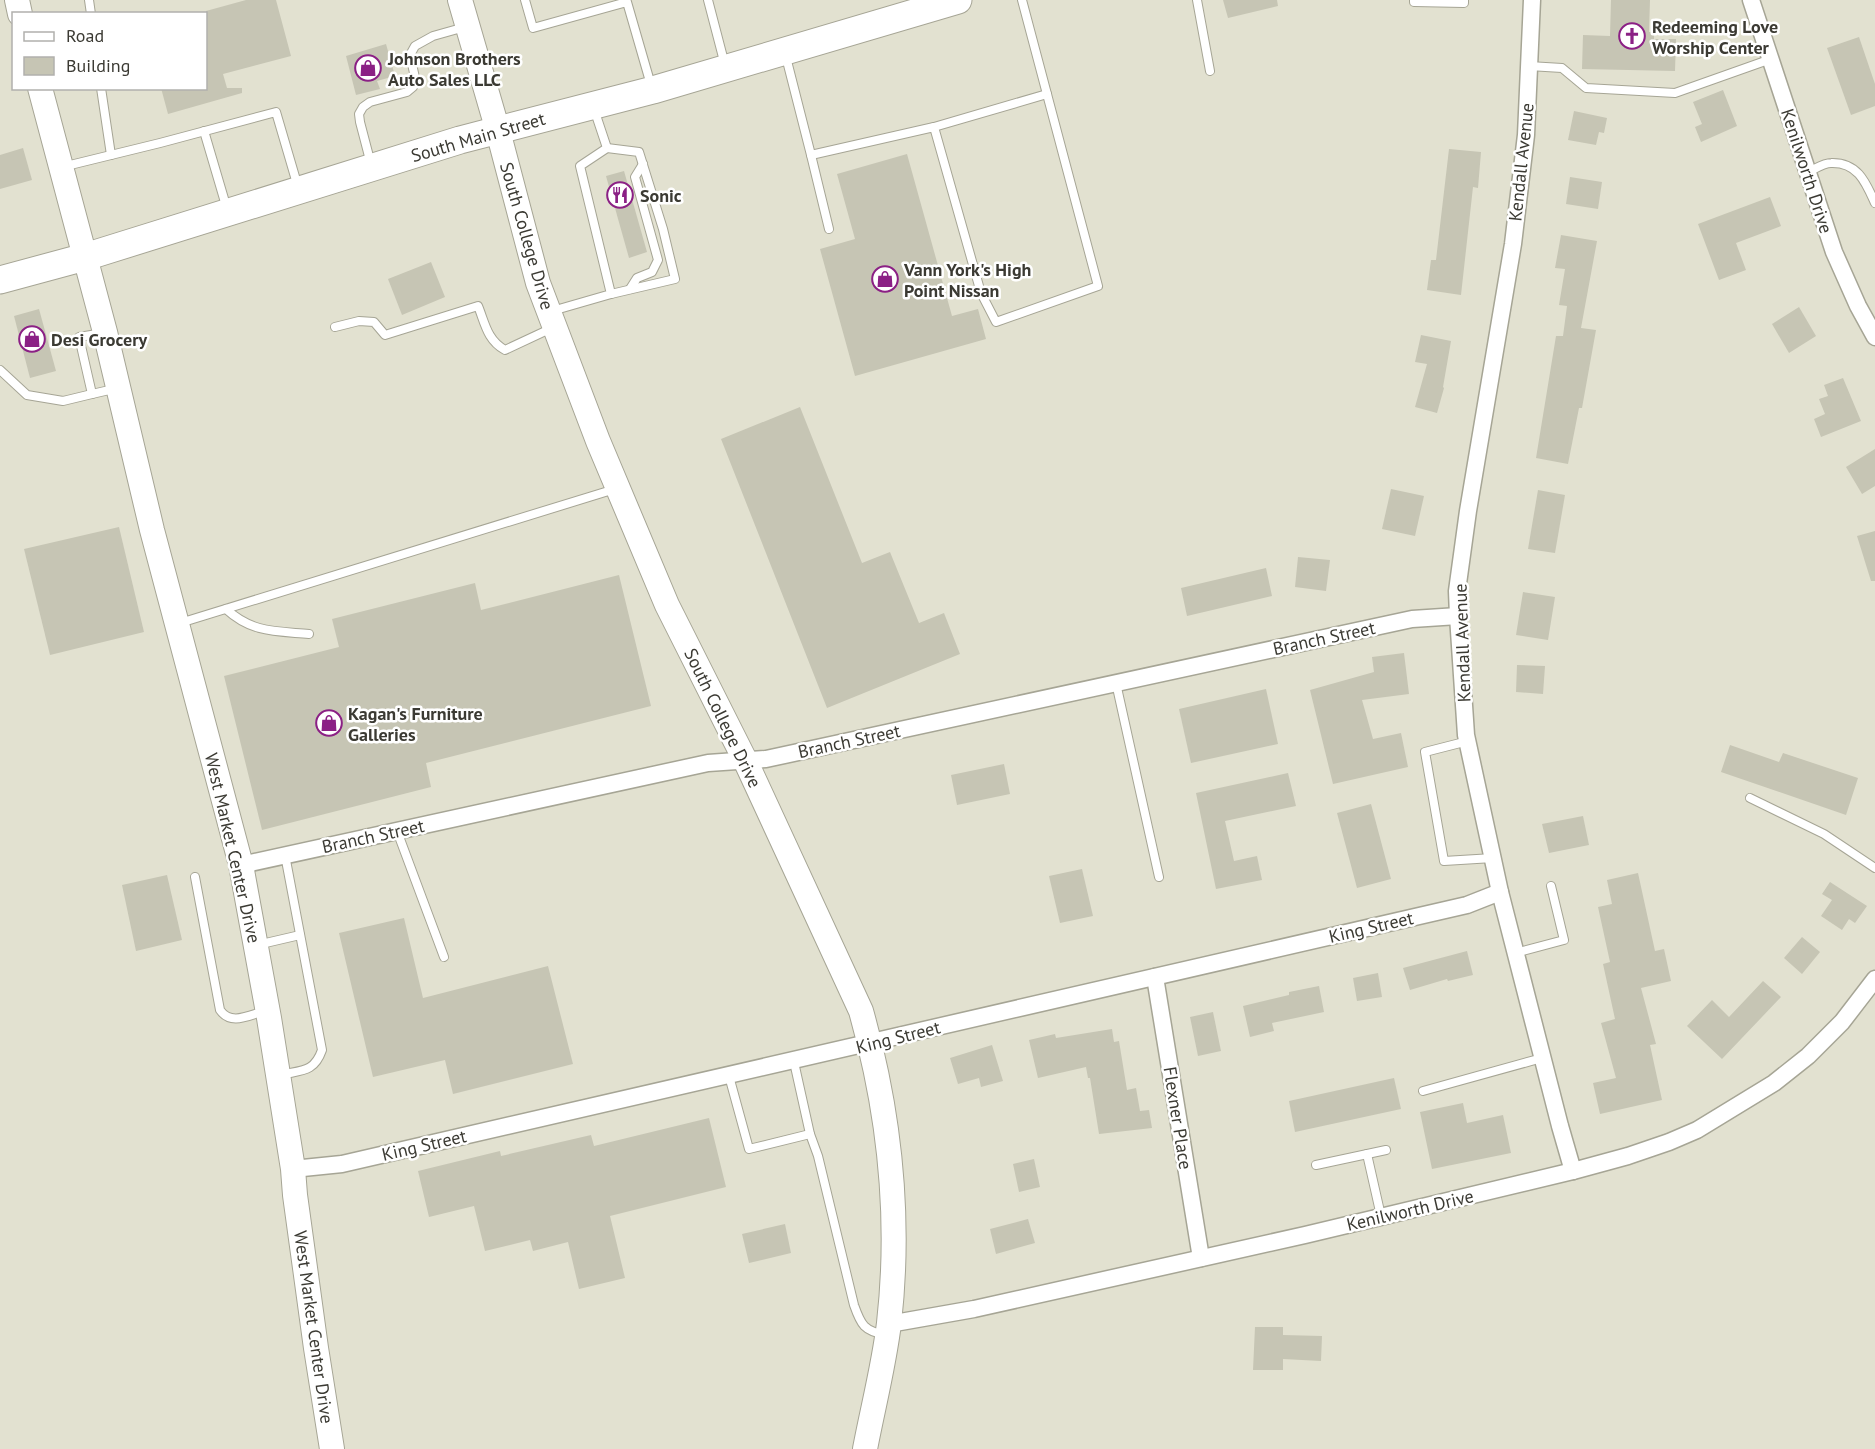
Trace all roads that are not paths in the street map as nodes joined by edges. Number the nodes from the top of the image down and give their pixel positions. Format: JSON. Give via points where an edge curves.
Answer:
{"nodes":[{"id":1,"x":460,"y":0,"type":"edge"},
{"id":2,"x":525,"y":0,"type":"edge"},
{"id":3,"x":708,"y":0,"type":"edge"},
{"id":4,"x":958,"y":0,"type":"edge"},
{"id":5,"x":1022,"y":0,"type":"edge"},
{"id":6,"x":1197,"y":0,"type":"edge"},
{"id":7,"x":1414,"y":0,"type":"edge"},
{"id":8,"x":1464,"y":0,"type":"edge"},
{"id":9,"x":1532,"y":0,"type":"edge"},
{"id":10,"x":1751,"y":0,"type":"edge"},
{"id":11,"x":467,"y":27,"type":"junction"},
{"id":12,"x":784,"y":51,"type":"junction"},
{"id":13,"x":1771,"y":59,"type":"junction"},
{"id":14,"x":1529,"y":66,"type":"junction"},
{"id":15,"x":726,"y":69,"type":"junction"},
{"id":16,"x":1210,"y":71,"type":"dead end"},
{"id":17,"x":41,"y":90,"type":"edge"},
{"id":18,"x":101,"y":90,"type":"edge"},
{"id":19,"x":653,"y":90,"type":"junction"},
{"id":20,"x":1047,"y":94,"type":"junction"},
{"id":21,"x":593,"y":106,"type":"junction"},
{"id":22,"x":934,"y":127,"type":"junction"},
{"id":23,"x":204,"y":131,"type":"junction"},
{"id":24,"x":498,"y":131,"type":"junction"},
{"id":25,"x":607,"y":148,"type":"junction"},
{"id":26,"x":111,"y":155,"type":"junction"},
{"id":27,"x":811,"y":155,"type":"junction"},
{"id":28,"x":643,"y":164,"type":"junction"},
{"id":29,"x":61,"y":167,"type":"junction"},
{"id":30,"x":372,"y":168,"type":"junction"},
{"id":31,"x":1808,"y":172,"type":"junction"},
{"id":32,"x":299,"y":190,"type":"junction"},
{"id":33,"x":1875,"y":203,"type":"edge"},
{"id":34,"x":228,"y":212,"type":"junction"},
{"id":35,"x":829,"y":229,"type":"dead end"},
{"id":36,"x":85,"y":257,"type":"junction"},
{"id":37,"x":0,"y":280,"type":"edge"},
{"id":38,"x":630,"y":289,"type":"junction"},
{"id":39,"x":611,"y":294,"type":"junction"},
{"id":40,"x":552,"y":319,"type":"junction"},
{"id":41,"x":335,"y":327,"type":"dead end"},
{"id":42,"x":105,"y":332,"type":"junction"},
{"id":43,"x":1875,"y":337,"type":"edge"},
{"id":44,"x":0,"y":370,"type":"edge"},
{"id":45,"x":119,"y":388,"type":"junction"},
{"id":46,"x":92,"y":394,"type":"junction"},
{"id":47,"x":618,"y":488,"type":"junction"},
{"id":48,"x":226,"y":609,"type":"junction"},
{"id":49,"x":1458,"y":616,"type":"junction"},
{"id":50,"x":177,"y":624,"type":"junction"},
{"id":51,"x":309,"y":634,"type":"dead end"},
{"id":52,"x":1116,"y":683,"type":"junction"},
{"id":53,"x":1468,"y":741,"type":"junction"},
{"id":54,"x":746,"y":762,"type":"junction"},
{"id":55,"x":1750,"y":798,"type":"dead end"},
{"id":56,"x":397,"y":831,"type":"junction"},
{"id":57,"x":285,"y":855,"type":"junction"},
{"id":58,"x":1493,"y":858,"type":"junction"},
{"id":59,"x":241,"y":865,"type":"junction"},
{"id":60,"x":1875,"y":867,"type":"edge"},
{"id":61,"x":195,"y":877,"type":"dead end"},
{"id":62,"x":1159,"y":877,"type":"dead end"},
{"id":63,"x":1551,"y":886,"type":"dead end"},
{"id":64,"x":1500,"y":892,"type":"junction"},
{"id":65,"x":300,"y":935,"type":"junction"},
{"id":66,"x":256,"y":945,"type":"junction"},
{"id":67,"x":1515,"y":953,"type":"junction"},
{"id":68,"x":444,"y":957,"type":"dead end"},
{"id":69,"x":1155,"y":977,"type":"junction"},
{"id":70,"x":1875,"y":979,"type":"edge"},
{"id":71,"x":268,"y":1010,"type":"junction"},
{"id":72,"x":870,"y":1044,"type":"junction"},
{"id":73,"x":1542,"y":1058,"type":"junction"},
{"id":74,"x":794,"y":1062,"type":"junction"},
{"id":75,"x":278,"y":1075,"type":"junction"},
{"id":76,"x":729,"y":1076,"type":"junction"},
{"id":77,"x":1423,"y":1091,"type":"dead end"},
{"id":78,"x":810,"y":1134,"type":"junction"},
{"id":79,"x":1386,"y":1150,"type":"dead end"},
{"id":80,"x":1367,"y":1154,"type":"junction"},
{"id":81,"x":1316,"y":1165,"type":"dead end"},
{"id":82,"x":293,"y":1169,"type":"junction"},
{"id":83,"x":1574,"y":1171,"type":"junction"},
{"id":84,"x":1381,"y":1216,"type":"junction"},
{"id":85,"x":1201,"y":1258,"type":"junction"},
{"id":86,"x":888,"y":1330,"type":"junction"},
{"id":87,"x":332,"y":1449,"type":"edge"},
{"id":88,"x":865,"y":1449,"type":"edge"}],
"edges":[{"from":1,"to":11,"type":"main road","name":"South College Drive"},
{"from":2,"to":19,"type":"lane","via":[[533,28],[627,2]]},
{"from":3,"to":15,"type":"lane"},
{"from":4,"to":12,"type":"main road","name":"South Main Street"},
{"from":5,"to":20,"type":"lane"},
{"from":6,"to":16,"type":"lane"},
{"from":7,"to":8,"type":"lane"},
{"from":9,"to":14,"type":"street","name":"Kendall Avenue"},
{"from":10,"to":13,"type":"street","name":"Kenilworth Drive"},
{"from":11,"to":24,"type":"main road","name":"South College Drive"},
{"from":11,"to":30,"type":"lane","via":[[433,36],[415,46],[410,55],[416,82],[413,87],[363,107],[360,122]]},
{"from":12,"to":15,"type":"main road","name":"South Main Street"},
{"from":12,"to":27,"type":"lane"},
{"from":13,"to":14,"type":"lane","via":[[1675,93],[1586,88],[1562,68]]},
{"from":13,"to":31,"type":"street","name":"Kenilworth Drive"},
{"from":14,"to":49,"type":"street","name":"Kendall Avenue","via":[[1526,135],[1513,244],[1468,512],[1457,591]]},
{"from":15,"to":19,"type":"main road","name":"South Main Street"},
{"from":17,"to":29,"type":"main road","name":"West Market Center Drive"},
{"from":18,"to":26,"type":"lane"},
{"from":19,"to":21,"type":"main road","name":"South Main Street"},
{"from":20,"to":22,"type":"lane"},
{"from":20,"to":22,"type":"lane","via":[[1098,286],[996,322],[981,293]]},
{"from":21,"to":24,"type":"main road","name":"South Main Street"},
{"from":21,"to":25,"type":"lane"},
{"from":22,"to":27,"type":"lane"},
{"from":23,"to":26,"type":"lane"},
{"from":23,"to":32,"type":"lane","via":[[276,112]]},
{"from":23,"to":34,"type":"lane"},
{"from":24,"to":30,"type":"main road","name":"South Main Street"},
{"from":24,"to":40,"type":"main road","name":"South College Drive","via":[[538,283]]},
{"from":25,"to":28,"type":"lane","via":[[639,152]]},
{"from":25,"to":39,"type":"lane","via":[[580,166]]},
{"from":26,"to":29,"type":"lane"},
{"from":27,"to":35,"type":"lane"},
{"from":28,"to":38,"type":"lane","via":[[635,177],[658,260],[652,272],[637,278]]},
{"from":28,"to":38,"type":"lane","via":[[675,279]]},
{"from":29,"to":36,"type":"main road","name":"West Market Center Drive"},
{"from":30,"to":32,"type":"main road","name":"South Main Street"},
{"from":31,"to":33,"type":"lane","via":[[1830,163],[1852,167],[1863,176]]},
{"from":31,"to":43,"type":"street","name":"Kenilworth Drive","via":[[1834,252]]},
{"from":32,"to":34,"type":"main road","name":"South Main Street"},
{"from":34,"to":36,"type":"main road","name":"South Main Street"},
{"from":36,"to":37,"type":"main road","name":"South Main Street"},
{"from":36,"to":42,"type":"main road","name":"West Market Center Drive"},
{"from":38,"to":39,"type":"lane"},
{"from":39,"to":40,"type":"lane"},
{"from":40,"to":41,"type":"lane","via":[[505,350],[490,336],[478,306],[385,335],[374,322]]},
{"from":40,"to":47,"type":"main road","name":"South College Drive"},
{"from":42,"to":45,"type":"main road","name":"West Market Center Drive"},
{"from":42,"to":46,"type":"lane","via":[[79,337]]},
{"from":44,"to":46,"type":"lane","via":[[27,395],[63,401]]},
{"from":45,"to":46,"type":"lane"},
{"from":45,"to":50,"type":"main road","name":"West Market Center Drive"},
{"from":47,"to":48,"type":"lane"},
{"from":47,"to":54,"type":"main road","name":"South College Drive","via":[[667,605]]},
{"from":48,"to":50,"type":"lane"},
{"from":48,"to":51,"type":"lane","via":[[261,630]]},
{"from":49,"to":52,"type":"street","name":"Branch Street","via":[[1412,619]]},
{"from":49,"to":53,"type":"street","name":"Kendall Avenue"},
{"from":50,"to":59,"type":"main road","name":"West Market Center Drive"},
{"from":52,"to":54,"type":"street","name":"Branch Street"},
{"from":52,"to":62,"type":"lane"},
{"from":53,"to":58,"type":"street","name":"Kendall Avenue"},
{"from":53,"to":58,"type":"lane","via":[[1425,752],[1444,861]]},
{"from":54,"to":56,"type":"street","name":"Branch Street","via":[[708,763]]},
{"from":54,"to":72,"type":"main road","name":"South College Drive","via":[[861,1011]]},
{"from":55,"to":60,"type":"lane","via":[[1824,834]]},
{"from":56,"to":57,"type":"street","name":"Branch Street"},
{"from":56,"to":68,"type":"lane"},
{"from":57,"to":59,"type":"street","name":"Branch Street"},
{"from":57,"to":65,"type":"lane"},
{"from":58,"to":64,"type":"street","name":"Kendall Avenue"},
{"from":59,"to":66,"type":"main road","name":"West Market Center Drive"},
{"from":61,"to":71,"type":"lane","via":[[220,1010],[233,1020]]},
{"from":63,"to":67,"type":"lane","via":[[1564,940]]},
{"from":64,"to":67,"type":"street","name":"Kendall Avenue"},
{"from":64,"to":69,"type":"street","name":"King Street","via":[[1467,905]]},
{"from":65,"to":66,"type":"lane"},
{"from":65,"to":75,"type":"lane","via":[[322,1050],[311,1068]]},
{"from":66,"to":71,"type":"main road","name":"West Market Center Drive"},
{"from":67,"to":73,"type":"street","name":"Kendall Avenue"},
{"from":69,"to":72,"type":"street","name":"King Street"},
{"from":69,"to":85,"type":"street","name":"Flexner Place"},
{"from":70,"to":83,"type":"street","name":"Kenilworth Drive","via":[[1842,1022],[1774,1083],[1697,1130]]},
{"from":71,"to":75,"type":"main road","name":"West Market Center Drive"},
{"from":72,"to":74,"type":"street","name":"King Street"},
{"from":72,"to":86,"type":"main road","name":"South College Drive","via":[[886,1127],[894,1199]]},
{"from":73,"to":77,"type":"lane"},
{"from":73,"to":83,"type":"street","name":"Kendall Avenue"},
{"from":74,"to":76,"type":"street","name":"King Street"},
{"from":74,"to":78,"type":"lane"},
{"from":75,"to":82,"type":"main road","name":"West Market Center Drive"},
{"from":76,"to":78,"type":"lane","via":[[749,1149]]},
{"from":76,"to":82,"type":"street","name":"King Street","via":[[342,1164]]},
{"from":78,"to":86,"type":"lane","via":[[861,1323],[871,1332]]},
{"from":79,"to":80,"type":"lane"},
{"from":80,"to":81,"type":"lane"},
{"from":80,"to":84,"type":"lane"},
{"from":82,"to":87,"type":"main road","name":"West Market Center Drive"},
{"from":83,"to":84,"type":"street","name":"Kenilworth Drive"},
{"from":84,"to":85,"type":"street","name":"Kenilworth Drive"},
{"from":85,"to":86,"type":"street","name":"Kenilworth Drive"},
{"from":86,"to":88,"type":"main road","name":"South College Drive"}]}
